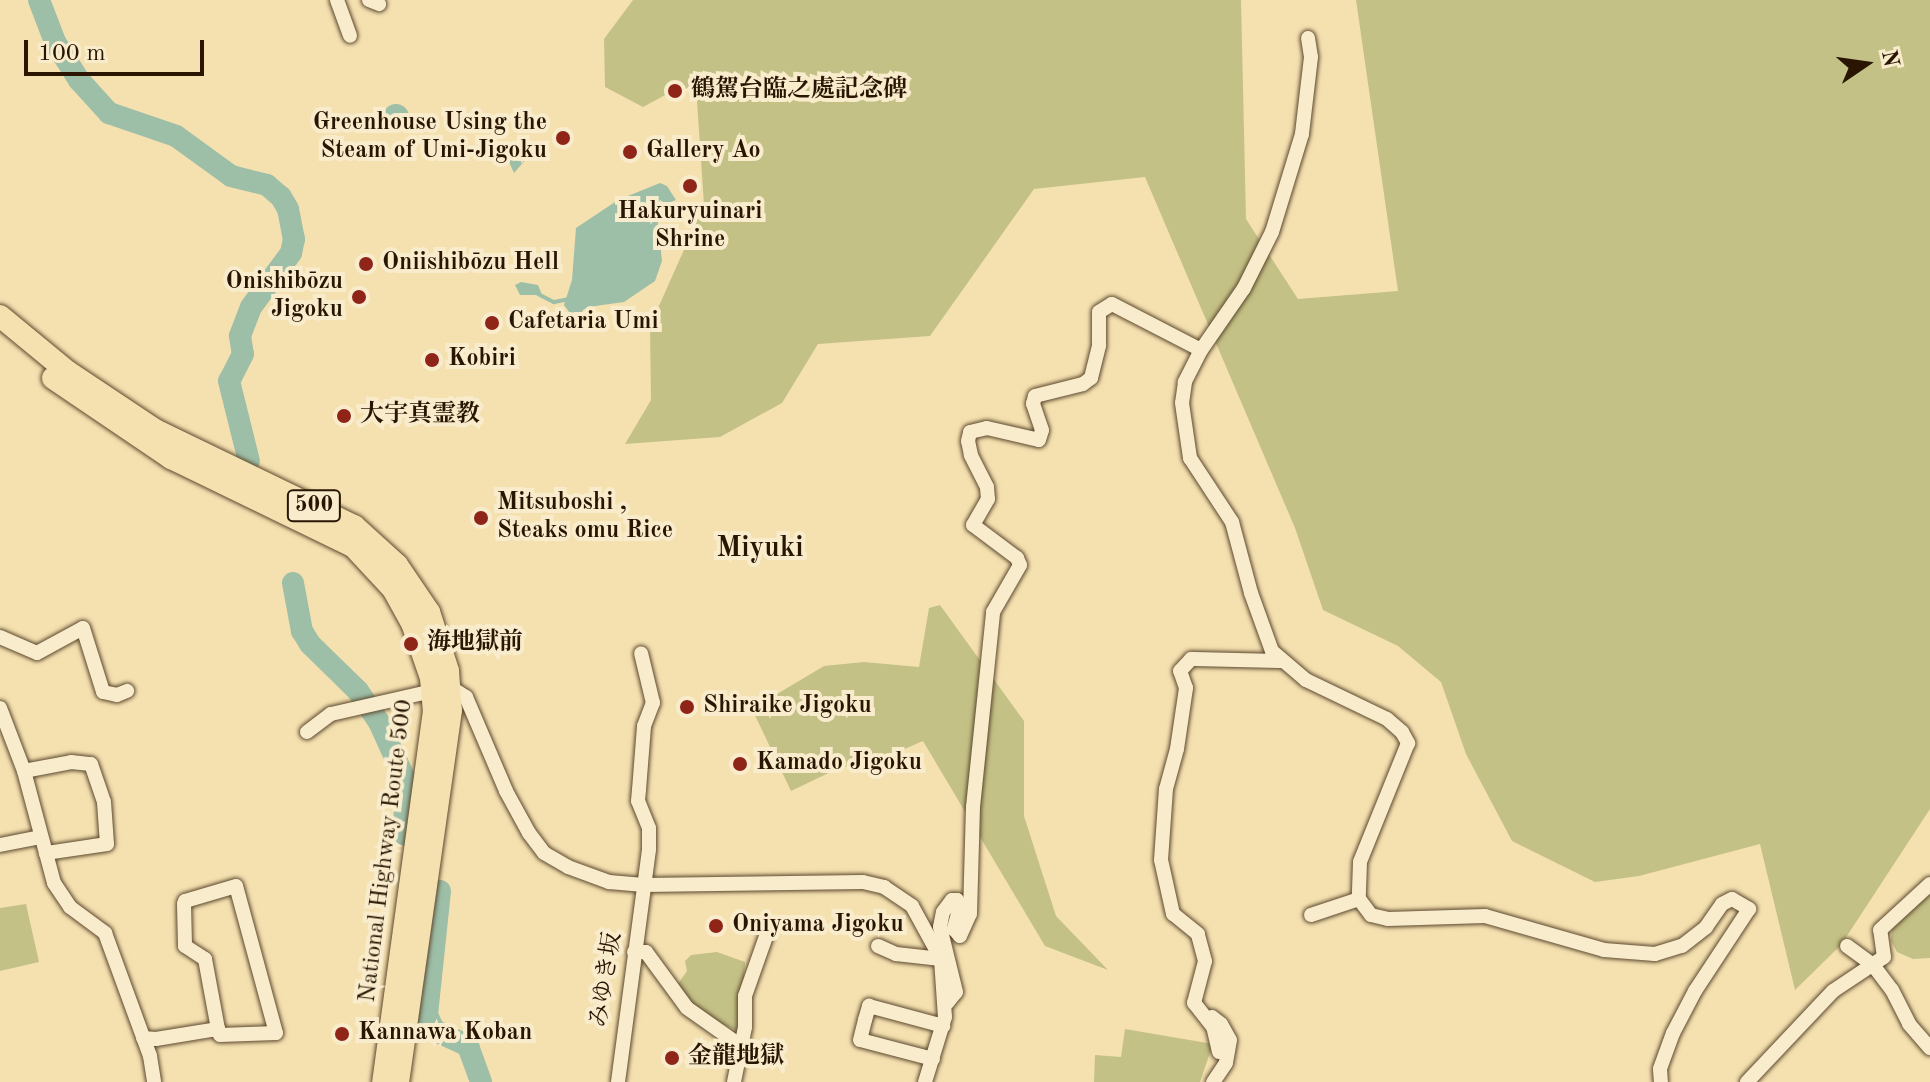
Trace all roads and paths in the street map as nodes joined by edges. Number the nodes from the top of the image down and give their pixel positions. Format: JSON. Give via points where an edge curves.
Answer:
{"nodes":[{"id":1,"x":337,"y":0,"type":"edge"},
{"id":2,"x":350,"y":36,"type":"dead end"},
{"id":3,"x":1308,"y":38,"type":"dead end"},
{"id":4,"x":0,"y":316,"type":"edge"},
{"id":5,"x":0,"y":334,"type":"edge"},
{"id":6,"x":1201,"y":350,"type":"junction"},
{"id":7,"x":0,"y":637,"type":"edge"},
{"id":8,"x":641,"y":653,"type":"dead end"},
{"id":9,"x":1282,"y":661,"type":"junction"},
{"id":10,"x":127,"y":691,"type":"dead end"},
{"id":11,"x":450,"y":691,"type":"junction"},
{"id":12,"x":0,"y":709,"type":"edge"},
{"id":13,"x":307,"y":732,"type":"dead end"},
{"id":14,"x":24,"y":771,"type":"junction"},
{"id":15,"x":41,"y":837,"type":"junction"},
{"id":16,"x":0,"y":845,"type":"edge"},
{"id":17,"x":46,"y":853,"type":"junction"},
{"id":18,"x":1930,"y":884,"type":"edge"},
{"id":19,"x":644,"y":885,"type":"junction"},
{"id":20,"x":1359,"y":899,"type":"junction"},
{"id":21,"x":1311,"y":915,"type":"dead end"},
{"id":22,"x":769,"y":928,"type":"dead end"},
{"id":23,"x":878,"y":946,"type":"dead end"},
{"id":24,"x":1847,"y":946,"type":"dead end"},
{"id":25,"x":634,"y":952,"type":"junction"},
{"id":26,"x":941,"y":959,"type":"junction"},
{"id":27,"x":1873,"y":965,"type":"junction"},
{"id":28,"x":947,"y":1003,"type":"junction"},
{"id":29,"x":1204,"y":1015,"type":"junction"},
{"id":30,"x":943,"y":1026,"type":"junction"},
{"id":31,"x":218,"y":1029,"type":"junction"},
{"id":32,"x":143,"y":1038,"type":"junction"},
{"id":33,"x":741,"y":1046,"type":"junction"},
{"id":34,"x":1930,"y":1048,"type":"edge"},
{"id":35,"x":1219,"y":1052,"type":"dead end"},
{"id":36,"x":933,"y":1059,"type":"junction"},
{"id":37,"x":154,"y":1082,"type":"edge"},
{"id":38,"x":383,"y":1082,"type":"edge"},
{"id":39,"x":398,"y":1082,"type":"edge"},
{"id":40,"x":618,"y":1082,"type":"edge"},
{"id":41,"x":734,"y":1082,"type":"edge"},
{"id":42,"x":925,"y":1082,"type":"edge"},
{"id":43,"x":1213,"y":1082,"type":"edge"},
{"id":44,"x":1661,"y":1082,"type":"edge"},
{"id":45,"x":1747,"y":1082,"type":"edge"}],
"edges":[{"from":1,"to":2,"type":"street"},
{"from":3,"to":6,"type":"street","via":[[1311,57],[1302,134],[1272,232],[1228,315]]},
{"from":4,"to":11,"type":"highway","name":"National Highway Route 500","number":"500","via":[[68,372],[155,430],[354,526],[397,565],[429,612]]},
{"from":5,"to":11,"type":"highway","number":"500","via":[[66,389],[171,458],[354,547],[393,589]]},
{"from":6,"to":9,"type":"street","via":[[1182,392],[1190,458],[1232,522],[1262,626]]},
{"from":6,"to":28,"type":"street","via":[[1112,304],[1096,321],[1099,345],[1091,378],[1035,396],[1039,440],[987,428],[970,432],[971,455],[988,499],[973,525],[1020,565],[993,612],[973,807],[970,914],[960,936],[954,929],[960,906],[952,900],[940,927],[956,992]]},
{"from":7,"to":10,"type":"street","via":[[37,653],[83,628],[103,692]]},
{"from":8,"to":19,"type":"street","name":"みゆき坂","via":[[653,703],[644,726],[638,801],[649,828]]},
{"from":9,"to":20,"type":"street","via":[[1306,680],[1387,719],[1408,743],[1360,862]]},
{"from":9,"to":29,"type":"street","via":[[1191,659],[1180,671],[1186,688],[1166,789],[1161,860],[1173,914],[1198,934],[1205,961],[1194,1003]]},
{"from":11,"to":13,"type":"street","via":[[331,714]]},
{"from":11,"to":19,"type":"street","via":[[516,814],[544,853],[588,876]]},
{"from":11,"to":38,"type":"highway","name":"National Highway Route 500","number":"500","via":[[432,733]]},
{"from":11,"to":39,"type":"highway","name":"National Highway Route 500","number":"500","via":[[449,730]]},
{"from":12,"to":14,"type":"street"},
{"from":14,"to":15,"type":"street"},
{"from":14,"to":17,"type":"street","via":[[71,762],[91,764],[104,802],[107,844]]},
{"from":15,"to":16,"type":"street"},
{"from":15,"to":17,"type":"street"},
{"from":17,"to":32,"type":"street","via":[[54,883],[70,907],[105,933]]},
{"from":18,"to":27,"type":"street","via":[[1880,930],[1884,957]]},
{"from":19,"to":25,"type":"street","name":"みゆき坂"},
{"from":19,"to":26,"type":"street","via":[[863,882],[884,887],[912,906]]},
{"from":20,"to":21,"type":"street"},
{"from":20,"to":44,"type":"street","via":[[1378,918],[1485,916],[1604,950],[1655,954],[1682,946],[1706,927],[1722,904],[1732,899],[1741,903],[1749,909],[1680,1019],[1660,1069]]},
{"from":22,"to":33,"type":"street","via":[[745,996]]},
{"from":23,"to":26,"type":"street","via":[[896,954]]},
{"from":24,"to":27,"type":"street"},
{"from":25,"to":33,"type":"street","via":[[646,952],[687,1008]]},
{"from":25,"to":40,"type":"street","name":"みゆき坂"},
{"from":26,"to":28,"type":"street"},
{"from":27,"to":34,"type":"street"},
{"from":27,"to":45,"type":"street","via":[[1833,991]]},
{"from":28,"to":30,"type":"street"},
{"from":29,"to":35,"type":"street"},
{"from":29,"to":43,"type":"street","via":[[1221,1024],[1230,1040],[1226,1063]]},
{"from":30,"to":36,"type":"street"},
{"from":30,"to":36,"type":"street","via":[[869,1006],[860,1040]]},
{"from":31,"to":31,"type":"street","via":[[220,1035],[276,1033],[236,886],[184,904],[185,946],[205,959]]},
{"from":31,"to":32,"type":"street"},
{"from":32,"to":37,"type":"street"},
{"from":33,"to":41,"type":"street"},
{"from":36,"to":42,"type":"street"}]}
